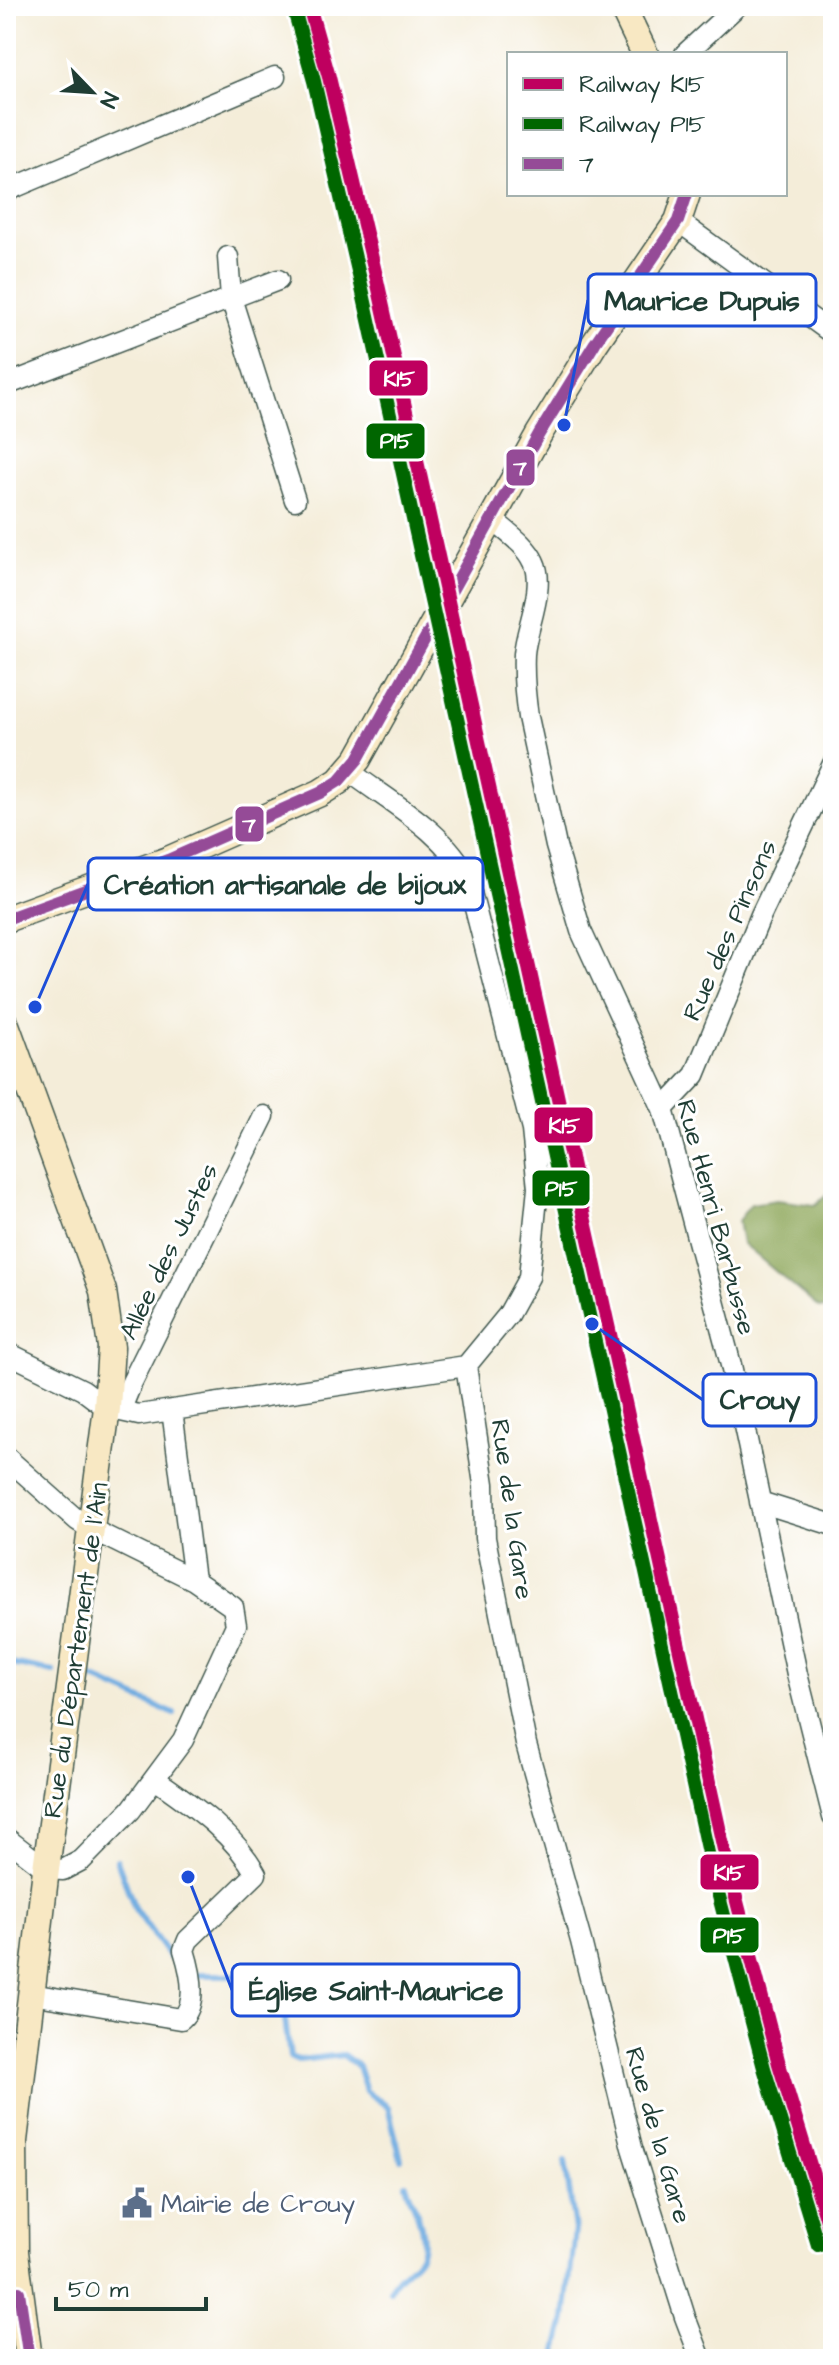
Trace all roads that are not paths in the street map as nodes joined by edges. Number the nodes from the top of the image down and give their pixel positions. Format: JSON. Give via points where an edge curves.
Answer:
{"nodes":[{"id":1,"x":622,"y":6,"type":"edge"},
{"id":2,"x":737,"y":6,"type":"edge"},
{"id":3,"x":644,"y":52,"type":"edge"},
{"id":4,"x":687,"y":52,"type":"edge"},
{"id":5,"x":275,"y":77,"type":"dead end"},
{"id":6,"x":6,"y":191,"type":"edge"},
{"id":7,"x":686,"y":196,"type":"edge"},
{"id":8,"x":678,"y":221,"type":"junction"},
{"id":9,"x":228,"y":257,"type":"dead end"},
{"id":10,"x":278,"y":280,"type":"dead end"},
{"id":11,"x":231,"y":298,"type":"junction"},
{"id":12,"x":833,"y":334,"type":"edge"},
{"id":13,"x":6,"y":385,"type":"edge"},
{"id":14,"x":295,"y":500,"type":"dead end"},
{"id":15,"x":491,"y":518,"type":"junction"},
{"id":16,"x":833,"y":764,"type":"edge"},
{"id":17,"x":349,"y":771,"type":"junction"},
{"id":18,"x":6,"y":919,"type":"edge"},
{"id":19,"x":6,"y":1025,"type":"edge"},
{"id":20,"x":663,"y":1109,"type":"junction"},
{"id":21,"x":264,"y":1116,"type":"dead end"},
{"id":22,"x":6,"y":1352,"type":"edge"},
{"id":23,"x":466,"y":1366,"type":"junction"},
{"id":24,"x":114,"y":1409,"type":"junction"},
{"id":25,"x":172,"y":1410,"type":"junction"},
{"id":26,"x":6,"y":1457,"type":"edge"},
{"id":27,"x":760,"y":1502,"type":"junction"},
{"id":28,"x":833,"y":1525,"type":"edge"},
{"id":29,"x":91,"y":1529,"type":"junction"},
{"id":30,"x":194,"y":1580,"type":"junction"},
{"id":31,"x":155,"y":1779,"type":"junction"},
{"id":32,"x":833,"y":1817,"type":"edge"},
{"id":33,"x":6,"y":1838,"type":"edge"},
{"id":34,"x":46,"y":1869,"type":"junction"},
{"id":35,"x":31,"y":1994,"type":"junction"},
{"id":36,"x":12,"y":2292,"type":"edge"},
{"id":37,"x":29,"y":2359,"type":"edge"},
{"id":38,"x":701,"y":2359,"type":"edge"}],
"edges":[{"from":1,"to":3,"type":"street"},
{"from":2,"to":4,"type":"street"},
{"from":5,"to":6,"type":"street"},
{"from":7,"to":8,"type":"street"},
{"from":8,"to":12,"type":"street"},
{"from":8,"to":15,"type":"street","via":[[595,343]]},
{"from":9,"to":11,"type":"street"},
{"from":10,"to":11,"type":"street"},
{"from":11,"to":13,"type":"street"},
{"from":11,"to":14,"type":"street"},
{"from":15,"to":17,"type":"street"},
{"from":15,"to":20,"type":"street","name":"Rue Henri Barbusse","via":[[537,567],[524,657],[525,695],[552,830],[581,931]]},
{"from":16,"to":20,"type":"street","name":"Rue des Pinsons","via":[[761,915],[695,1075]]},
{"from":17,"to":18,"type":"street","via":[[320,793],[168,860]]},
{"from":17,"to":23,"type":"street","via":[[439,839],[461,865],[532,1130],[538,1188],[529,1277],[508,1315]]},
{"from":19,"to":24,"type":"street","name":"Rue du Département de l'Ain","via":[[103,1291]]},
{"from":20,"to":27,"type":"street","name":"Rue Henri Barbusse","via":[[723,1334]]},
{"from":21,"to":24,"type":"street","name":"Allée des Justes"},
{"from":22,"to":24,"type":"street"},
{"from":23,"to":25,"type":"street"},
{"from":23,"to":38,"type":"street","name":"Rue de la Gare","via":[[484,1484],[485,1538],[526,1744],[632,2148]]},
{"from":24,"to":25,"type":"street","via":[[139,1415]]},
{"from":24,"to":29,"type":"street","name":"Rue du Département de l'Ain"},
{"from":25,"to":30,"type":"street"},
{"from":26,"to":29,"type":"street"},
{"from":27,"to":28,"type":"street"},
{"from":27,"to":32,"type":"street","name":"Rue Henri Barbusse"},
{"from":29,"to":30,"type":"street"},
{"from":29,"to":34,"type":"street","name":"Rue du Département de l'Ain"},
{"from":30,"to":31,"type":"street","via":[[233,1607],[236,1625],[183,1740]]},
{"from":31,"to":34,"type":"street","via":[[82,1860],[63,1870]]},
{"from":31,"to":35,"type":"street","via":[[202,1812],[256,1874],[188,1940],[184,1950],[190,2008],[181,2019]]},
{"from":33,"to":34,"type":"street"},
{"from":34,"to":35,"type":"street","name":"Rue du Département de l'Ain"},
{"from":35,"to":36,"type":"street","name":"Rue du Département de l'Ain","via":[[14,2141]]},
{"from":36,"to":37,"type":"street","name":"Rue du Département de l'Ain"}]}
